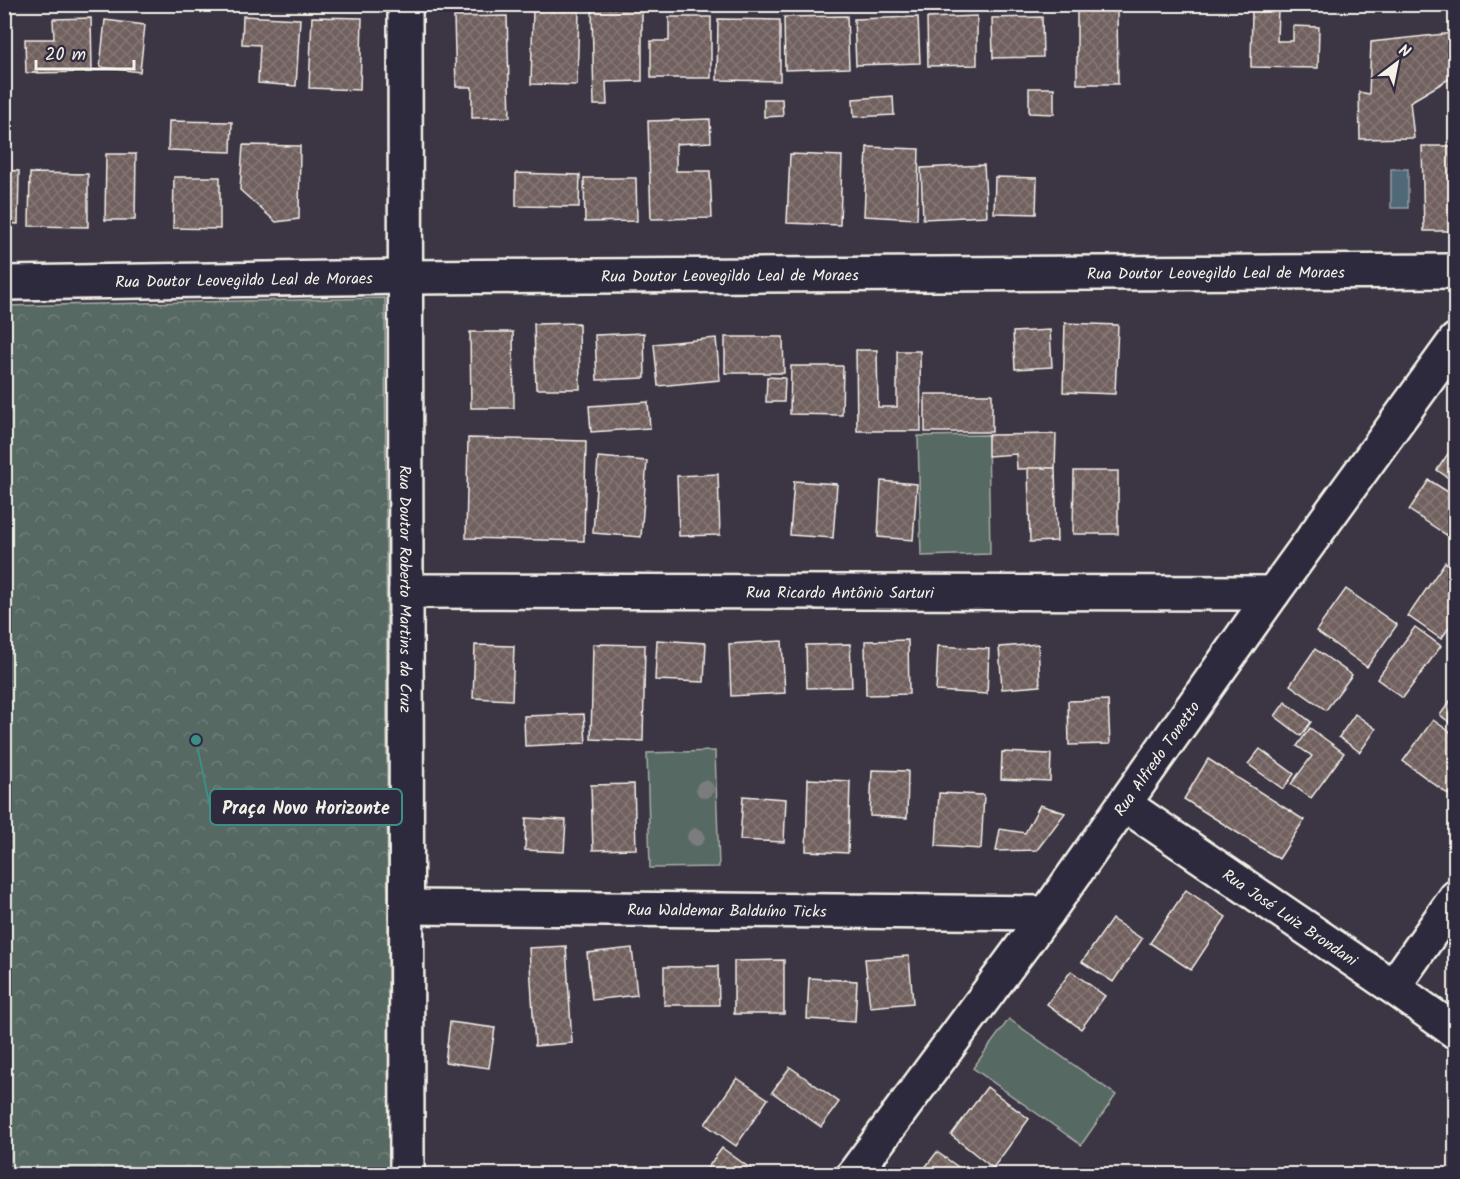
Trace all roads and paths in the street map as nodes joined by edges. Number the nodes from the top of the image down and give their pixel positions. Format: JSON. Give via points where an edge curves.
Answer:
{"nodes":[{"id":1,"x":405,"y":4,"type":"edge"},
{"id":2,"x":1455,"y":271,"type":"edge"},
{"id":3,"x":406,"y":277,"type":"junction"},
{"id":4,"x":4,"y":283,"type":"edge"},
{"id":5,"x":1455,"y":340,"type":"edge"},
{"id":6,"x":406,"y":591,"type":"junction"},
{"id":7,"x":1273,"y":592,"type":"junction"},
{"id":8,"x":1124,"y":804,"type":"junction"},
{"id":9,"x":1455,"y":897,"type":"edge"},
{"id":10,"x":407,"y":907,"type":"junction"},
{"id":11,"x":1047,"y":913,"type":"junction"},
{"id":12,"x":1393,"y":987,"type":"junction"},
{"id":13,"x":1455,"y":1032,"type":"edge"},
{"id":14,"x":407,"y":1174,"type":"edge"},
{"id":15,"x":854,"y":1174,"type":"edge"}],
"edges":[{"from":1,"to":3,"type":"street","name":"Rua Doutor Roberto Martins da Cruz"},
{"from":2,"to":3,"type":"street","name":"Rua Doutor Leovegildo Leal de Moraes"},
{"from":3,"to":4,"type":"street","name":"Rua Doutor Leovegildo Leal de Moraes"},
{"from":3,"to":6,"type":"street","name":"Rua Doutor Roberto Martins da Cruz"},
{"from":5,"to":7,"type":"street","name":"Rua Alfredo Tonetto"},
{"from":6,"to":7,"type":"street","name":"Rua Ricardo Antônio Sarturi"},
{"from":6,"to":10,"type":"street","name":"Rua Doutor Roberto Martins da Cruz"},
{"from":7,"to":8,"type":"street","name":"Rua Alfredo Tonetto"},
{"from":8,"to":11,"type":"street","name":"Rua Alfredo Tonetto"},
{"from":8,"to":12,"type":"street","name":"Rua José Luiz Brondani"},
{"from":9,"to":12,"type":"street"},
{"from":10,"to":11,"type":"street","name":"Rua Waldemar Balduíno Ticks"},
{"from":10,"to":14,"type":"street","name":"Rua Doutor Roberto Martins da Cruz"},
{"from":11,"to":15,"type":"street","name":"Rua Alfredo Tonetto"},
{"from":12,"to":13,"type":"street","name":"Rua José Luiz Brondani"}]}
